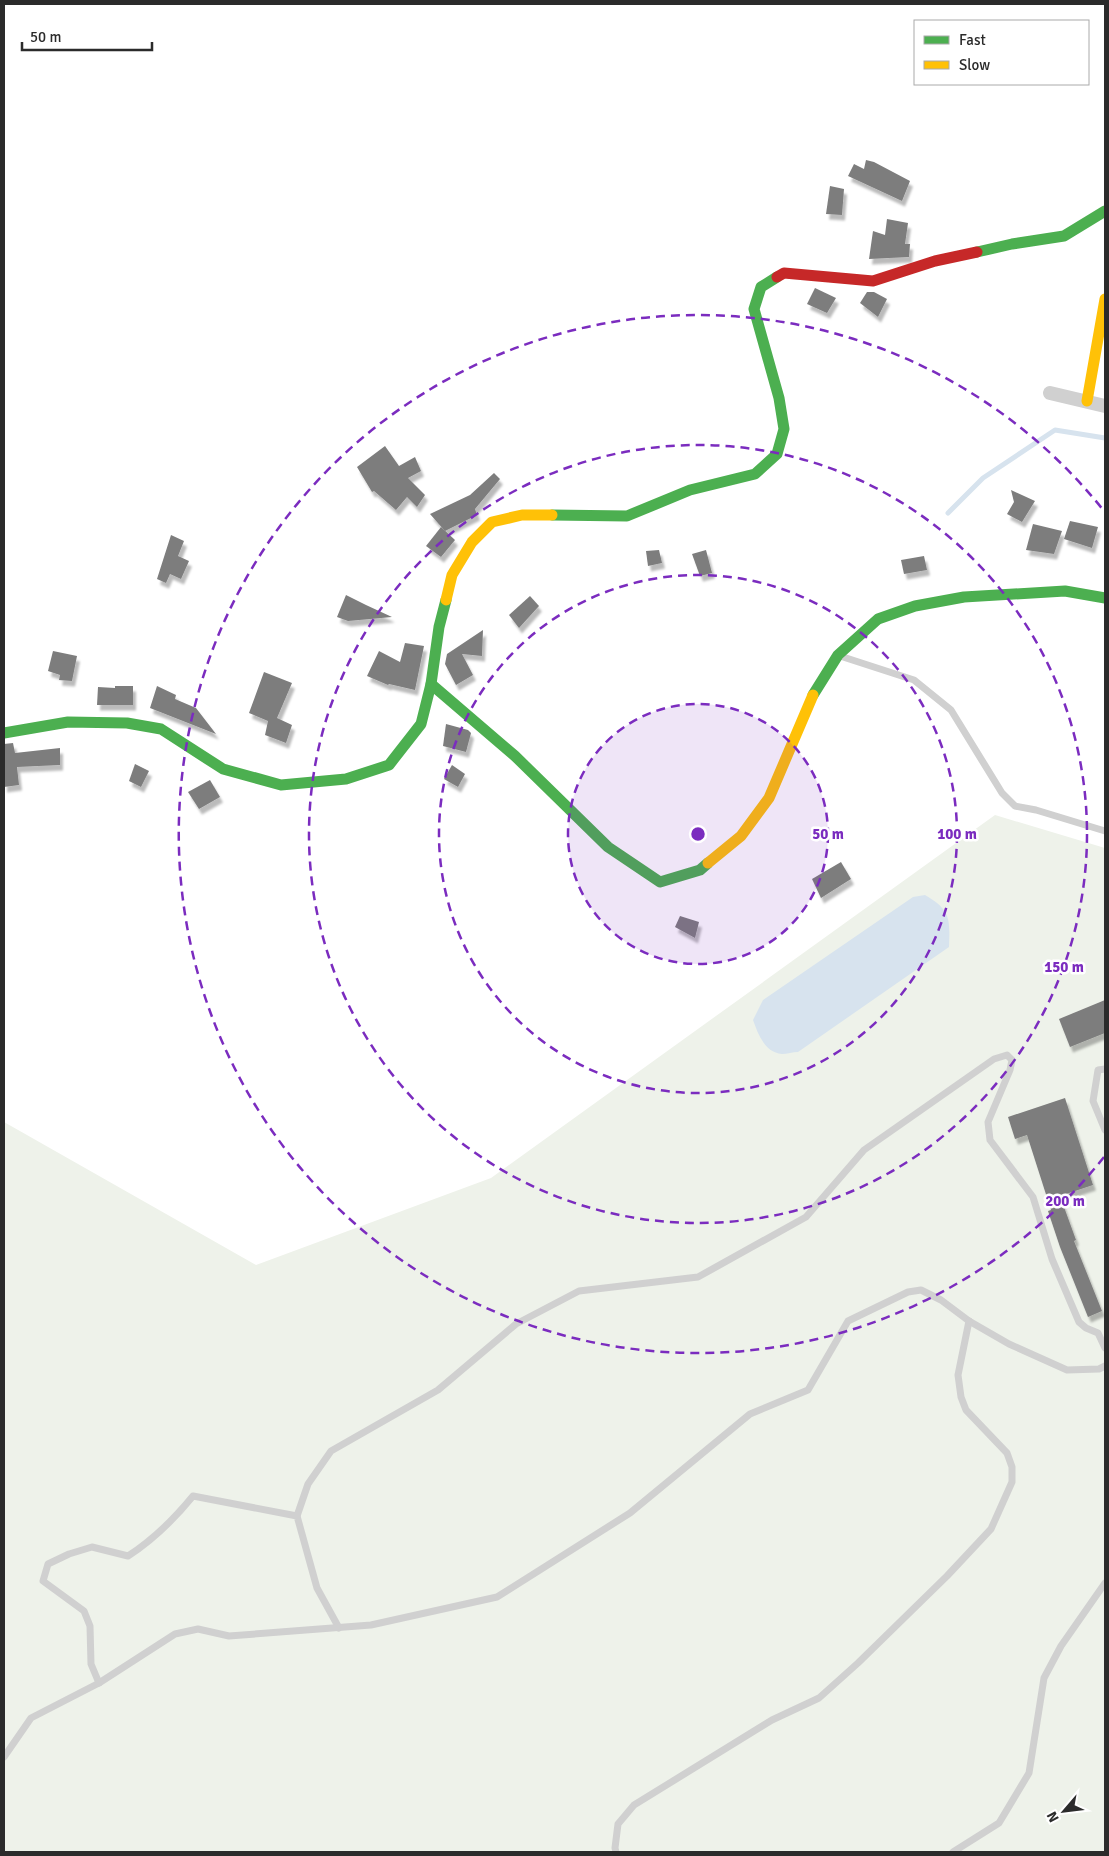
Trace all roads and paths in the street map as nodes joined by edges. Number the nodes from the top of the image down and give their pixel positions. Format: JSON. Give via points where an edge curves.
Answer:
{"nodes":[{"id":1,"x":1105,"y":211,"type":"edge"},
{"id":2,"x":1105,"y":299,"type":"edge"},
{"id":3,"x":1050,"y":393,"type":"dead end"},
{"id":4,"x":1087,"y":401,"type":"junction"},
{"id":5,"x":1105,"y":406,"type":"edge"},
{"id":6,"x":1105,"y":598,"type":"edge"},
{"id":7,"x":838,"y":655,"type":"junction"},
{"id":8,"x":431,"y":684,"type":"junction"},
{"id":9,"x":4,"y":734,"type":"edge"},
{"id":10,"x":1105,"y":831,"type":"edge"},
{"id":11,"x":1105,"y":1069,"type":"edge"},
{"id":12,"x":1105,"y":1130,"type":"edge"},
{"id":13,"x":969,"y":1321,"type":"junction"},
{"id":14,"x":1105,"y":1348,"type":"edge"},
{"id":15,"x":1105,"y":1366,"type":"edge"},
{"id":16,"x":297,"y":1516,"type":"junction"},
{"id":17,"x":1105,"y":1583,"type":"edge"},
{"id":18,"x":339,"y":1628,"type":"junction"},
{"id":19,"x":99,"y":1683,"type":"junction"},
{"id":20,"x":4,"y":1757,"type":"edge"},
{"id":21,"x":616,"y":1852,"type":"edge"},
{"id":22,"x":954,"y":1852,"type":"edge"}],
"edges":[{"from":1,"to":8,"type":"street","via":[[1064,236],[936,261],[873,281],[784,273],[761,287],[754,309],[780,398],[784,429],[777,454],[755,474],[690,490],[627,516],[522,515],[492,522],[472,542],[452,575],[439,627]]},
{"from":2,"to":4,"type":"street"},
{"from":3,"to":4,"type":"street"},
{"from":4,"to":5,"type":"street"},
{"from":6,"to":7,"type":"street","via":[[1065,592],[964,597],[915,606],[878,619]]},
{"from":7,"to":8,"type":"street","via":[[810,701],[769,798],[741,836],[700,870],[660,882],[608,847],[515,756]]},
{"from":7,"to":10,"type":"lane","via":[[914,680],[951,710],[1002,793],[1015,806]]},
{"from":8,"to":9,"type":"street","via":[[421,724],[389,765],[346,779],[281,785],[223,769],[161,729],[126,723],[68,722]]},
{"from":11,"to":12,"type":"lane","via":[[1098,1070],[1093,1101]]},
{"from":13,"to":15,"type":"lane","via":[[1009,1344],[1068,1370]]},
{"from":13,"to":18,"type":"lane","via":[[921,1290],[908,1292],[848,1321],[808,1390],[750,1414],[630,1513],[497,1597],[371,1625]]},
{"from":13,"to":21,"type":"lane","via":[[958,1375],[961,1397],[966,1410],[1007,1454],[1012,1467],[1012,1482],[991,1529],[858,1664],[819,1698],[772,1720],[634,1805],[618,1824]]},
{"from":14,"to":16,"type":"lane","via":[[1098,1333],[1079,1322],[1052,1259],[1033,1197],[990,1140],[988,1122],[1012,1060],[1007,1055],[994,1059],[864,1150],[806,1217],[698,1277],[579,1291],[516,1324],[438,1390],[331,1451],[308,1484]]},
{"from":16,"to":18,"type":"lane","via":[[317,1588]]},
{"from":16,"to":19,"type":"lane","via":[[193,1496],[144,1546],[128,1556],[92,1547],[48,1564],[43,1582],[84,1611],[90,1626],[91,1664]]},
{"from":17,"to":22,"type":"lane","via":[[1061,1646],[1044,1678],[1029,1773],[999,1823]]},
{"from":18,"to":19,"type":"lane","via":[[229,1636],[198,1629],[175,1634]]},
{"from":19,"to":20,"type":"lane","via":[[31,1718]]}]}
